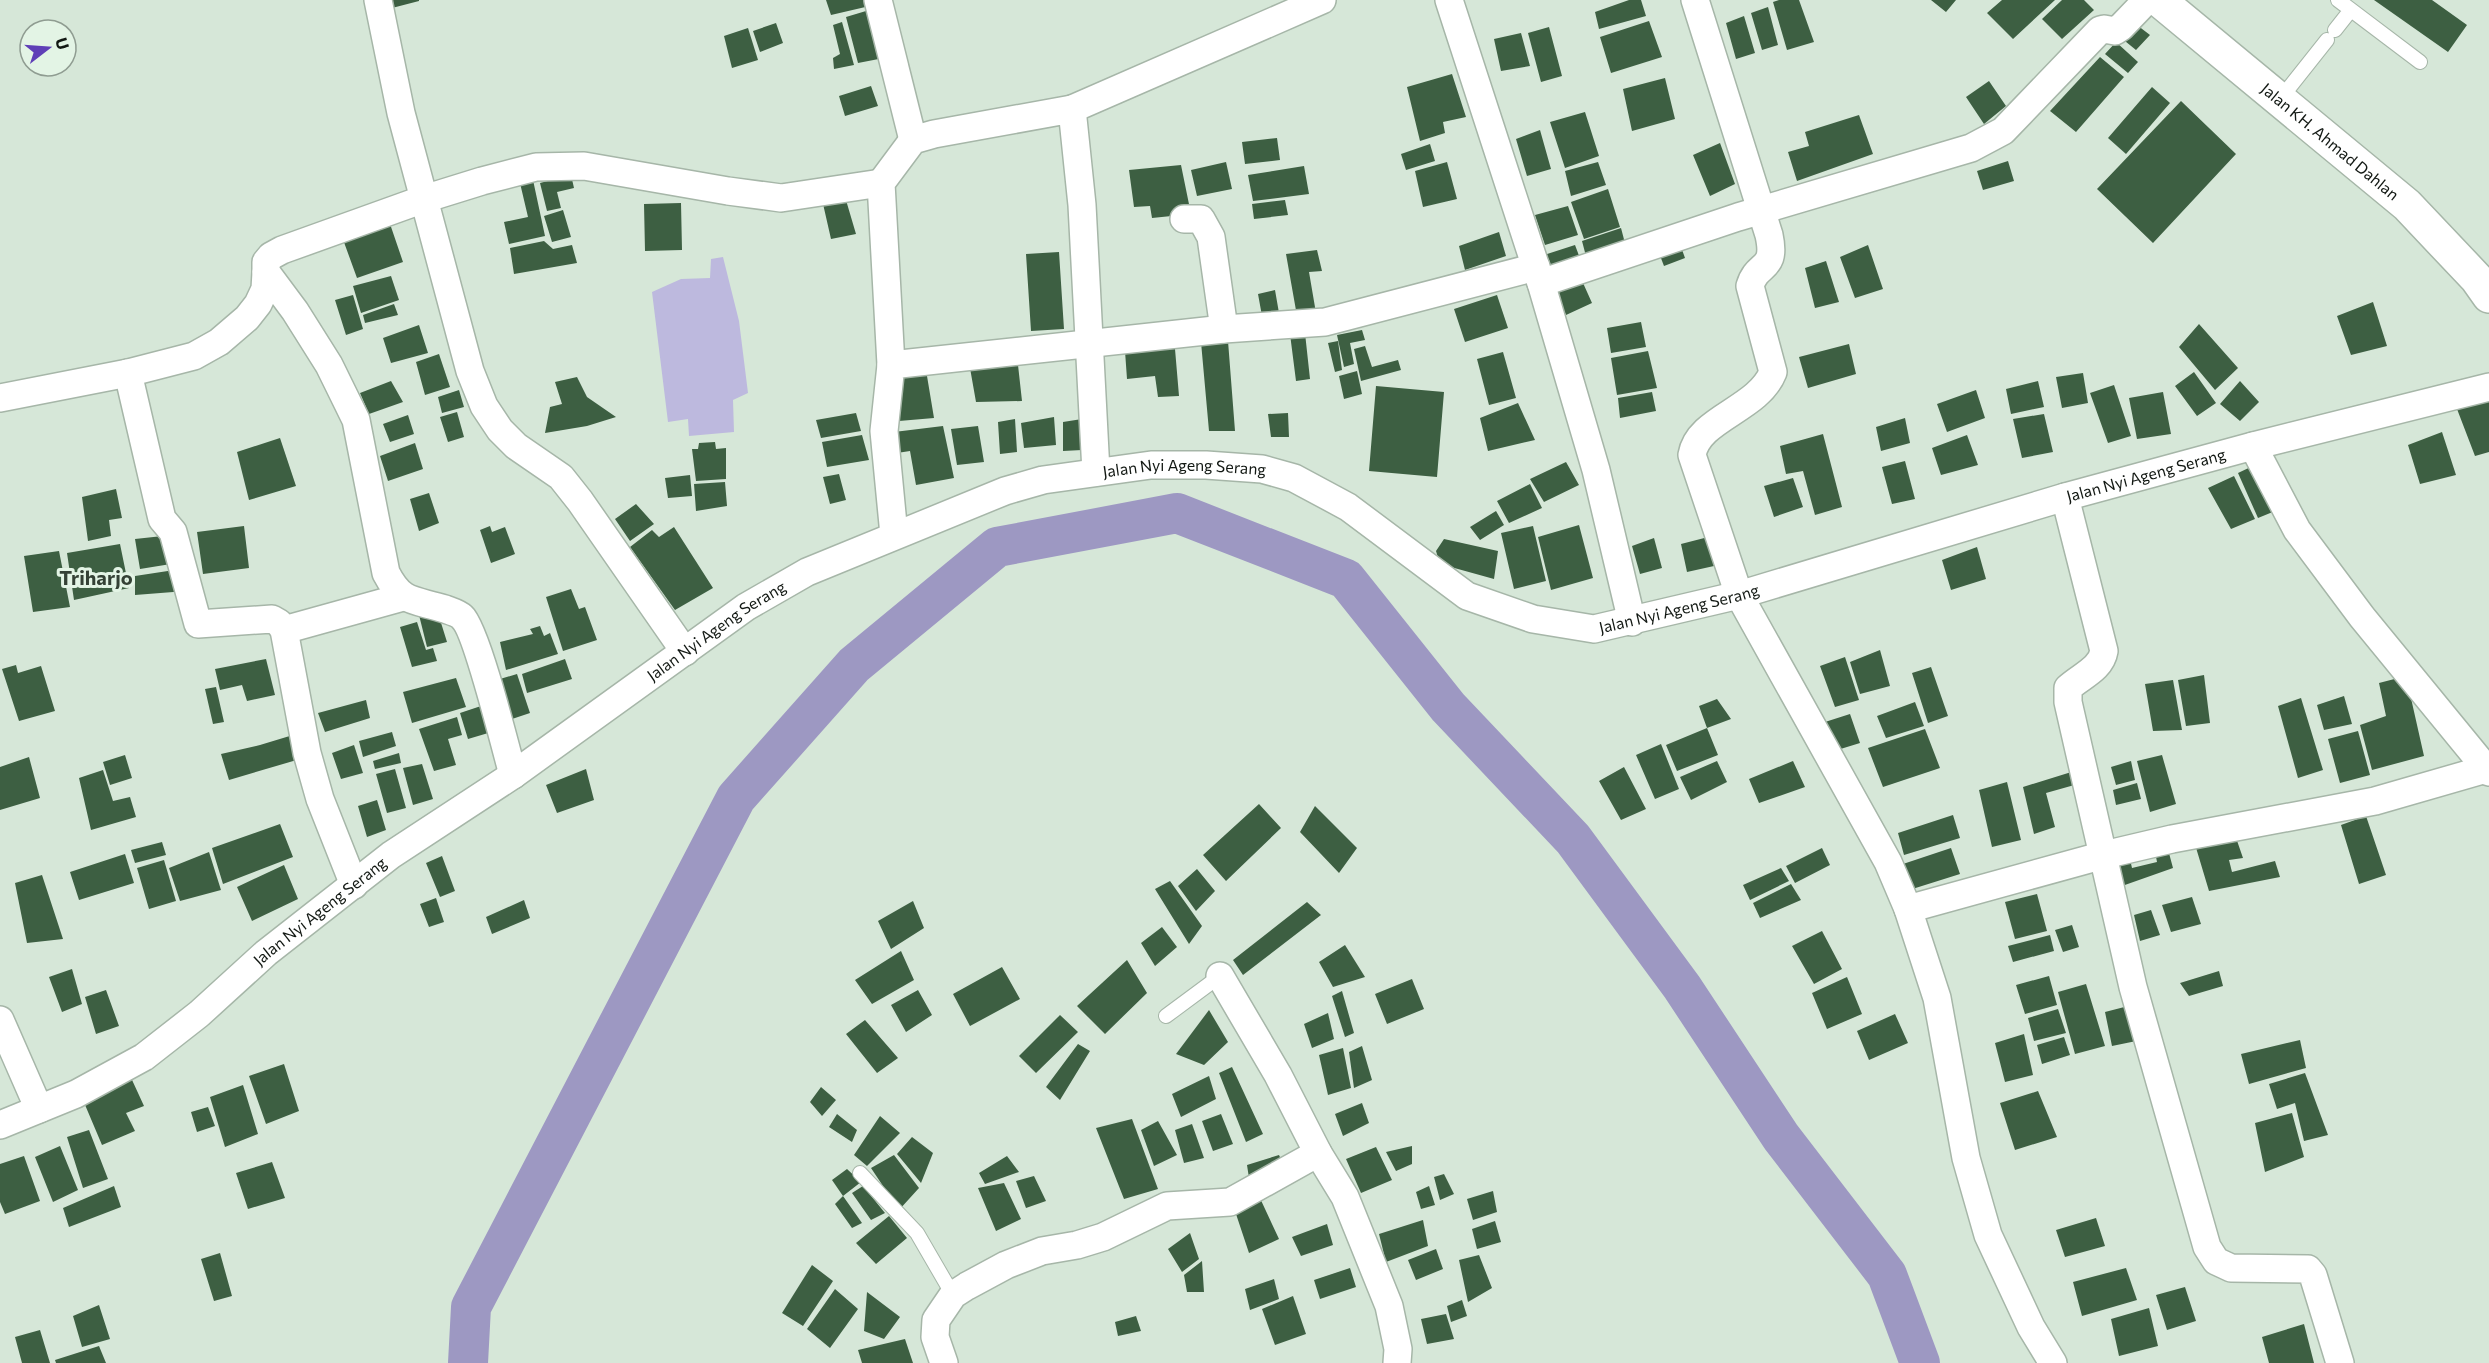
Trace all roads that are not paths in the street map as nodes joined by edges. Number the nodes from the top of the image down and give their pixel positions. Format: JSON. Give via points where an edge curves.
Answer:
{"nodes":[{"id":1,"x":378,"y":0,"type":"edge"},
{"id":2,"x":878,"y":0,"type":"edge"},
{"id":3,"x":1322,"y":0,"type":"edge"},
{"id":4,"x":1449,"y":0,"type":"edge"},
{"id":5,"x":1695,"y":0,"type":"edge"},
{"id":6,"x":2147,"y":0,"type":"edge"},
{"id":7,"x":2159,"y":0,"type":"edge"},
{"id":8,"x":2338,"y":0,"type":"edge"},
{"id":9,"x":2350,"y":11,"type":"junction"},
{"id":10,"x":2420,"y":62,"type":"dead end"},
{"id":11,"x":2281,"y":98,"type":"junction"},
{"id":12,"x":1072,"y":109,"type":"junction"},
{"id":13,"x":913,"y":140,"type":"junction"},
{"id":14,"x":881,"y":183,"type":"junction"},
{"id":15,"x":424,"y":199,"type":"junction"},
{"id":16,"x":1763,"y":210,"type":"junction"},
{"id":17,"x":1184,"y":219,"type":"dead end"},
{"id":18,"x":266,"y":272,"type":"junction"},
{"id":19,"x":1539,"y":275,"type":"junction"},
{"id":20,"x":2489,"y":296,"type":"edge"},
{"id":21,"x":1224,"y":329,"type":"junction"},
{"id":22,"x":1090,"y":342,"type":"junction"},
{"id":23,"x":891,"y":365,"type":"junction"},
{"id":24,"x":128,"y":373,"type":"junction"},
{"id":25,"x":2489,"y":387,"type":"edge"},
{"id":26,"x":0,"y":398,"type":"edge"},
{"id":27,"x":2253,"y":446,"type":"junction"},
{"id":28,"x":1096,"y":472,"type":"junction"},
{"id":29,"x":2065,"y":497,"type":"junction"},
{"id":30,"x":894,"y":535,"type":"junction"},
{"id":31,"x":1739,"y":596,"type":"junction"},
{"id":32,"x":403,"y":597,"type":"junction"},
{"id":33,"x":1632,"y":622,"type":"junction"},
{"id":34,"x":284,"y":630,"type":"junction"},
{"id":35,"x":685,"y":652,"type":"junction"},
{"id":36,"x":2487,"y":771,"type":"edge"},
{"id":37,"x":513,"y":775,"type":"junction"},
{"id":38,"x":2104,"y":855,"type":"junction"},
{"id":39,"x":354,"y":885,"type":"junction"},
{"id":40,"x":1908,"y":909,"type":"junction"},
{"id":41,"x":1220,"y":976,"type":"joint"},
{"id":42,"x":1167,"y":1016,"type":"dead end"},
{"id":43,"x":0,"y":1020,"type":"edge"},
{"id":44,"x":39,"y":1109,"type":"junction"},
{"id":45,"x":0,"y":1125,"type":"edge"},
{"id":46,"x":1318,"y":1153,"type":"junction"},
{"id":47,"x":861,"y":1173,"type":"dead end"},
{"id":48,"x":953,"y":1295,"type":"junction"},
{"id":49,"x":944,"y":1363,"type":"edge"},
{"id":50,"x":1397,"y":1363,"type":"edge"},
{"id":51,"x":2053,"y":1363,"type":"edge"},
{"id":52,"x":2340,"y":1363,"type":"edge"}],
"edges":[{"from":1,"to":15,"type":"street","via":[[401,113]]},
{"from":2,"to":13,"type":"street"},
{"from":3,"to":12,"type":"street"},
{"from":4,"to":19,"type":"street"},
{"from":5,"to":16,"type":"street"},
{"from":6,"to":16,"type":"street","via":[[2115,31],[2100,30],[2003,131],[1987,141]]},
{"from":7,"to":11,"type":"highway","name":"Jalan KH. Ahmad Dahlan"},
{"from":8,"to":9,"type":"lane"},
{"from":9,"to":10,"type":"lane"},
{"from":9,"to":11,"type":"lane"},
{"from":11,"to":20,"type":"highway","name":"Jalan KH. Ahmad Dahlan","via":[[2407,205]]},
{"from":12,"to":13,"type":"street"},
{"from":12,"to":22,"type":"street"},
{"from":13,"to":14,"type":"street"},
{"from":14,"to":15,"type":"street","via":[[781,198],[584,166],[536,167]]},
{"from":14,"to":23,"type":"street"},
{"from":15,"to":18,"type":"street","via":[[282,250],[266,262]]},
{"from":15,"to":35,"type":"street","via":[[470,371],[484,406],[516,446],[561,477]]},
{"from":16,"to":19,"type":"street"},
{"from":16,"to":31,"type":"street","via":[[1771,253],[1750,286],[1773,372],[1756,396],[1696,438],[1692,455]]},
{"from":17,"to":21,"type":"street","via":[[1201,219],[1211,237]]},
{"from":18,"to":24,"type":"street","via":[[265,289],[258,304],[219,342],[194,356]]},
{"from":18,"to":32,"type":"street","via":[[329,364],[356,420],[386,573]]},
{"from":19,"to":21,"type":"street","via":[[1325,322]]},
{"from":19,"to":33,"type":"street","via":[[1596,470]]},
{"from":21,"to":22,"type":"street"},
{"from":22,"to":23,"type":"street"},
{"from":22,"to":28,"type":"street"},
{"from":23,"to":30,"type":"street","via":[[884,430]]},
{"from":24,"to":26,"type":"street"},
{"from":24,"to":34,"type":"street","via":[[162,519],[173,532],[198,624],[272,619]]},
{"from":25,"to":27,"type":"street","name":"Jalan Nyi Ageng Serang"},
{"from":27,"to":29,"type":"street","name":"Jalan Nyi Ageng Serang"},
{"from":27,"to":36,"type":"street","via":[[2297,530]]},
{"from":28,"to":30,"type":"street","name":"Jalan Nyi Ageng Serang","via":[[1005,490]]},
{"from":28,"to":33,"type":"street","name":"Jalan Nyi Ageng Serang","via":[[1151,465],[1262,469],[1294,478],[1348,507],[1467,596],[1533,619],[1572,627],[1594,629]]},
{"from":29,"to":31,"type":"street","name":"Jalan Nyi Ageng Serang"},
{"from":29,"to":38,"type":"street","via":[[2104,651],[2098,665],[2068,688]]},
{"from":30,"to":35,"type":"street","name":"Jalan Nyi Ageng Serang","via":[[807,572],[746,607]]},
{"from":31,"to":33,"type":"street","name":"Jalan Nyi Ageng Serang"},
{"from":31,"to":40,"type":"street","via":[[1888,862]]},
{"from":32,"to":34,"type":"street"},
{"from":32,"to":37,"type":"street","via":[[462,617],[477,650]]},
{"from":34,"to":39,"type":"street","via":[[307,753],[320,799]]},
{"from":35,"to":37,"type":"street","name":"Jalan Nyi Ageng Serang"},
{"from":36,"to":38,"type":"street","via":[[2375,801]]},
{"from":37,"to":39,"type":"street","name":"Jalan Nyi Ageng Serang","via":[[391,855]]},
{"from":38,"to":40,"type":"street"},
{"from":38,"to":52,"type":"street","via":[[2133,987],[2207,1247],[2216,1261],[2231,1268],[2308,1269]]},
{"from":39,"to":44,"type":"street","name":"Jalan Nyi Ageng Serang","via":[[144,1057]]},
{"from":40,"to":51,"type":"street","via":[[1937,998],[1966,1158],[1988,1235],[2031,1327]]},
{"from":41,"to":42,"type":"lane"},
{"from":41,"to":46,"type":"street"},
{"from":43,"to":44,"type":"street"},
{"from":44,"to":45,"type":"street","name":"Jalan Nyi Ageng Serang"},
{"from":46,"to":48,"type":"street","via":[[1230,1202],[1167,1206],[1103,1237],[1042,1251],[1006,1265]]},
{"from":46,"to":50,"type":"street","via":[[1346,1197],[1389,1306]]},
{"from":47,"to":48,"type":"lane","via":[[917,1233]]},
{"from":48,"to":49,"type":"street","via":[[936,1320],[935,1337]]}]}
